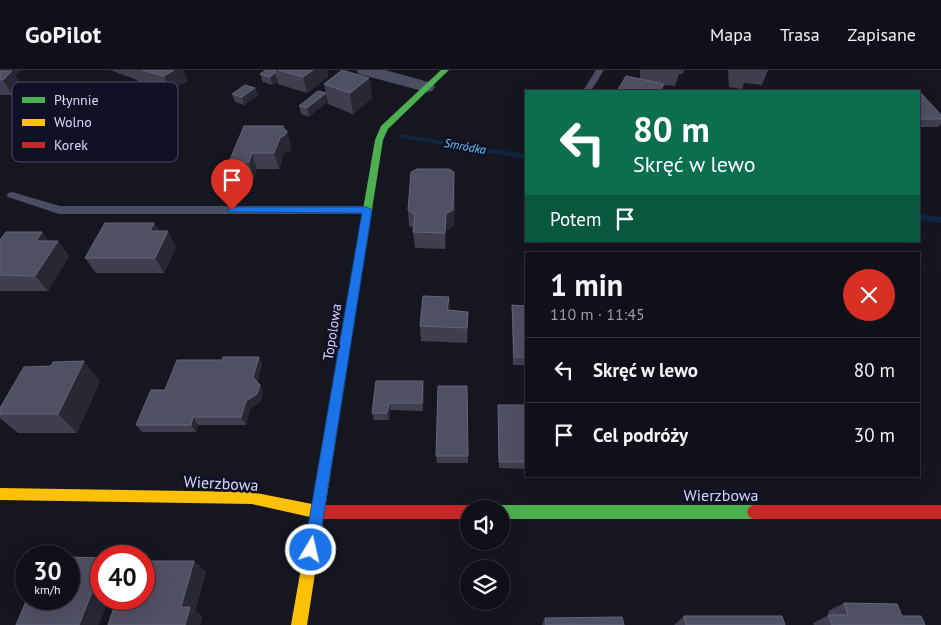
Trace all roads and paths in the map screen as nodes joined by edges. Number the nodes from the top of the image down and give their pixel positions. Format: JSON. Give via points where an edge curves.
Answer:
{"nodes":[{"id":1,"x":365,"y":70,"type":"edge"},
{"id":2,"x":445,"y":70,"type":"edge"},
{"id":3,"x":600,"y":70,"type":"edge"},
{"id":4,"x":426,"y":87,"type":"junction"},
{"id":5,"x":588,"y":90,"type":"edge"},
{"id":6,"x":12,"y":195,"type":"dead end"},
{"id":7,"x":367,"y":210,"type":"junction"},
{"id":8,"x":0,"y":494,"type":"edge"},
{"id":9,"x":317,"y":512,"type":"junction"},
{"id":10,"x":460,"y":512,"type":"edge"},
{"id":11,"x":510,"y":512,"type":"edge"},
{"id":12,"x":941,"y":512,"type":"edge"},
{"id":13,"x":299,"y":625,"type":"edge"}],
"edges":[{"from":1,"to":4,"type":"street"},
{"from":2,"to":4,"type":"street","name":"Topolowa"},
{"from":3,"to":5,"type":"lane"},
{"from":4,"to":7,"type":"street","name":"Topolowa","via":[[384,128]]},
{"from":6,"to":7,"type":"lane","via":[[59,210]]},
{"from":7,"to":9,"type":"street","name":"Topolowa"},
{"from":8,"to":9,"type":"street","name":"Wierzbowa","via":[[252,498]]},
{"from":9,"to":10,"type":"street","name":"Wierzbowa"},
{"from":9,"to":13,"type":"street","name":"Topolowa"},
{"from":11,"to":12,"type":"street","name":"Wierzbowa"}]}
